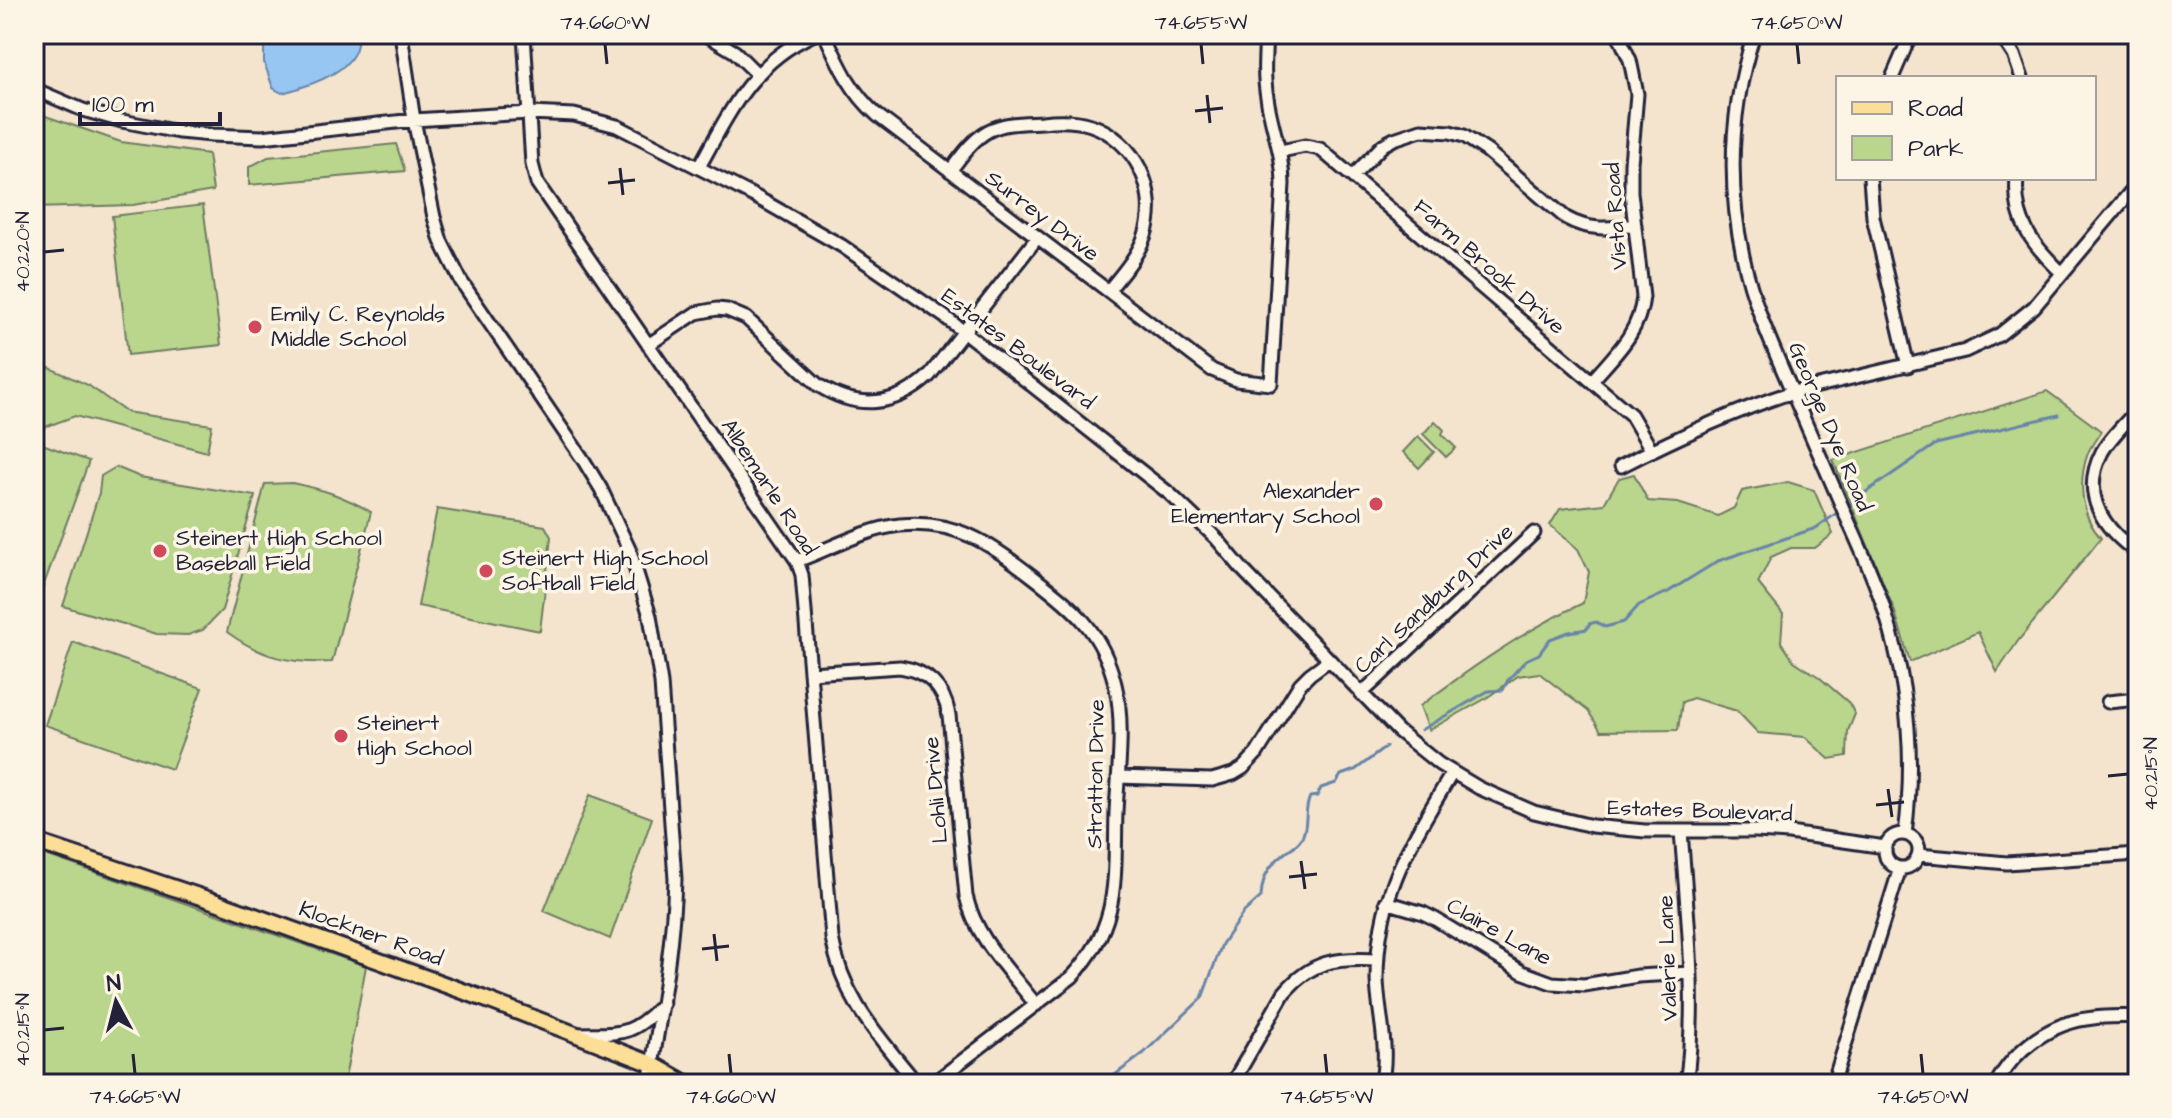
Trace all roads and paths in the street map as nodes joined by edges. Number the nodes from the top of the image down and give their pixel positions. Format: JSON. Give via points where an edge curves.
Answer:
{"nodes":[{"id":1,"x":401,"y":34,"type":"edge"},
{"id":2,"x":524,"y":34,"type":"edge"},
{"id":3,"x":705,"y":34,"type":"edge"},
{"id":4,"x":814,"y":34,"type":"edge"},
{"id":5,"x":825,"y":34,"type":"edge"},
{"id":6,"x":1266,"y":34,"type":"edge"},
{"id":7,"x":1618,"y":34,"type":"edge"},
{"id":8,"x":1754,"y":34,"type":"edge"},
{"id":9,"x":1911,"y":34,"type":"edge"},
{"id":10,"x":2000,"y":34,"type":"edge"},
{"id":11,"x":757,"y":74,"type":"junction"},
{"id":12,"x":1893,"y":76,"type":"edge"},
{"id":13,"x":2021,"y":76,"type":"edge"},
{"id":14,"x":34,"y":89,"type":"edge"},
{"id":15,"x":529,"y":113,"type":"junction"},
{"id":16,"x":414,"y":120,"type":"junction"},
{"id":17,"x":1281,"y":151,"type":"junction"},
{"id":18,"x":699,"y":167,"type":"junction"},
{"id":19,"x":950,"y":171,"type":"junction"},
{"id":20,"x":1353,"y":176,"type":"junction"},
{"id":21,"x":1870,"y":180,"type":"edge"},
{"id":22,"x":2017,"y":180,"type":"edge"},
{"id":23,"x":2138,"y":183,"type":"edge"},
{"id":24,"x":1635,"y":225,"type":"junction"},
{"id":25,"x":1037,"y":238,"type":"junction"},
{"id":26,"x":2062,"y":273,"type":"junction"},
{"id":27,"x":1108,"y":291,"type":"junction"},
{"id":28,"x":964,"y":332,"type":"junction"},
{"id":29,"x":648,"y":345,"type":"junction"},
{"id":30,"x":1908,"y":366,"type":"junction"},
{"id":31,"x":1592,"y":381,"type":"junction"},
{"id":32,"x":1793,"y":392,"type":"junction"},
{"id":33,"x":2138,"y":409,"type":"edge"},
{"id":34,"x":1652,"y":451,"type":"junction"},
{"id":35,"x":1621,"y":466,"type":"dead end"},
{"id":36,"x":1534,"y":533,"type":"dead end"},
{"id":37,"x":2138,"y":553,"type":"edge"},
{"id":38,"x":797,"y":561,"type":"junction"},
{"id":39,"x":1329,"y":660,"type":"junction"},
{"id":40,"x":810,"y":673,"type":"junction"},
{"id":41,"x":1361,"y":694,"type":"junction"},
{"id":42,"x":2138,"y":699,"type":"edge"},
{"id":43,"x":2108,"y":702,"type":"dead end"},
{"id":44,"x":1452,"y":773,"type":"junction"},
{"id":45,"x":1118,"y":777,"type":"junction"},
{"id":46,"x":1681,"y":831,"type":"junction"},
{"id":47,"x":1905,"y":834,"type":"junction"},
{"id":48,"x":34,"y":841,"type":"edge"},
{"id":49,"x":1885,"y":847,"type":"junction"},
{"id":50,"x":2138,"y":854,"type":"edge"},
{"id":51,"x":1919,"y":855,"type":"junction"},
{"id":52,"x":1900,"y":868,"type":"junction"},
{"id":53,"x":1386,"y":902,"type":"junction"},
{"id":54,"x":1377,"y":960,"type":"junction"},
{"id":55,"x":1690,"y":973,"type":"junction"},
{"id":56,"x":663,"y":1003,"type":"junction"},
{"id":57,"x":1036,"y":1005,"type":"junction"},
{"id":58,"x":2138,"y":1016,"type":"edge"},
{"id":59,"x":574,"y":1034,"type":"junction"},
{"id":60,"x":652,"y":1064,"type":"junction"},
{"id":61,"x":649,"y":1084,"type":"edge"},
{"id":62,"x":687,"y":1084,"type":"edge"},
{"id":63,"x":917,"y":1084,"type":"edge"},
{"id":64,"x":932,"y":1084,"type":"edge"},
{"id":65,"x":1232,"y":1084,"type":"edge"},
{"id":66,"x":1381,"y":1084,"type":"edge"},
{"id":67,"x":1686,"y":1084,"type":"edge"},
{"id":68,"x":1833,"y":1084,"type":"edge"},
{"id":69,"x":1996,"y":1084,"type":"edge"}],
"edges":[{"from":1,"to":16,"type":"street"},
{"from":2,"to":15,"type":"street","name":"Albemarle Road"},
{"from":3,"to":11,"type":"street","via":[[735,52]]},
{"from":4,"to":11,"type":"street"},
{"from":5,"to":19,"type":"street","name":"Surrey Drive","via":[[843,74],[864,103]]},
{"from":6,"to":17,"type":"street","via":[[1266,93]]},
{"from":7,"to":24,"type":"street","name":"Vista Road","via":[[1637,94],[1631,163]]},
{"from":8,"to":32,"type":"street","name":"George Dye Road","via":[[1736,112],[1734,200],[1750,287]]},
{"from":9,"to":12,"type":"street"},
{"from":10,"to":13,"type":"street"},
{"from":11,"to":18,"type":"street","via":[[733,104]]},
{"from":14,"to":16,"type":"street","name":"Estates Boulevard","via":[[109,117],[179,132],[262,137]]},
{"from":15,"to":16,"type":"street","name":"Estates Boulevard"},
{"from":15,"to":18,"type":"street","name":"Estates Boulevard","via":[[574,115],[617,126]]},
{"from":15,"to":29,"type":"street","name":"Albemarle Road","via":[[537,183]]},
{"from":16,"to":56,"type":"street","via":[[434,217],[451,263],[601,489],[642,583],[661,683],[674,863]]},
{"from":17,"to":20,"type":"street","name":"Farm Brook Drive","via":[[1313,146]]},
{"from":17,"to":27,"type":"street","name":"Surrey Drive","via":[[1271,384],[1236,380],[1212,370]]},
{"from":18,"to":28,"type":"street","name":"Estates Boulevard","via":[[842,246]]},
{"from":19,"to":25,"type":"street","name":"Surrey Drive"},
{"from":19,"to":27,"type":"street","via":[[976,140],[1009,124],[1079,122],[1116,138],[1143,174],[1150,202],[1141,245]]},
{"from":20,"to":24,"type":"street","via":[[1394,139],[1421,130],[1450,132],[1476,142],[1566,218],[1599,229]]},
{"from":20,"to":31,"type":"street","name":"Farm Brook Drive"},
{"from":21,"to":30,"type":"street","via":[[1873,217]]},
{"from":22,"to":26,"type":"street","via":[[2025,229]]},
{"from":23,"to":26,"type":"street"},
{"from":24,"to":31,"type":"street","name":"Vista Road","via":[[1641,311],[1632,333]]},
{"from":25,"to":27,"type":"street","name":"Surrey Drive"},
{"from":25,"to":28,"type":"street"},
{"from":26,"to":30,"type":"street","via":[[2034,307],[1999,335],[1965,351]]},
{"from":28,"to":29,"type":"street","via":[[920,385],[896,398],[868,402],[842,398],[818,385],[746,318],[727,310],[696,313]]},
{"from":28,"to":39,"type":"street","name":"Estates Boulevard","via":[[1170,494]]},
{"from":29,"to":38,"type":"street","name":"Albemarle Road"},
{"from":30,"to":32,"type":"street"},
{"from":31,"to":34,"type":"street","name":"Farm Brook Drive","via":[[1631,415]]},
{"from":32,"to":34,"type":"street"},
{"from":32,"to":47,"type":"street","name":"George Dye Road","via":[[1876,586],[1895,648],[1910,740]]},
{"from":33,"to":37,"type":"street","via":[[2107,444],[2094,481],[2102,519]]},
{"from":34,"to":35,"type":"street"},
{"from":36,"to":41,"type":"street","name":"Carl Sandburg Drive"},
{"from":38,"to":40,"type":"street","name":"Albemarle Road"},
{"from":38,"to":45,"type":"street","name":"Stratton Drive","via":[[900,525],[956,530],[997,549],[1071,606],[1104,651],[1119,706]]},
{"from":39,"to":41,"type":"street","name":"Estates Boulevard"},
{"from":39,"to":45,"type":"street","via":[[1300,684],[1257,753],[1233,774],[1212,780]]},
{"from":40,"to":57,"type":"street","name":"Lohli Drive","via":[[900,667],[928,677],[943,694],[969,909],[980,933]]},
{"from":40,"to":63,"type":"street","name":"Albemarle Road","via":[[835,957],[859,1010]]},
{"from":41,"to":44,"type":"street","name":"Estates Boulevard"},
{"from":42,"to":43,"type":"street"},
{"from":44,"to":46,"type":"street","name":"Estates Boulevard","via":[[1509,802],[1560,819],[1619,830]]},
{"from":44,"to":53,"type":"street","via":[[1410,845]]},
{"from":45,"to":57,"type":"street","name":"Stratton Drive","via":[[1110,915],[1084,964]]},
{"from":46,"to":49,"type":"street","name":"Estates Boulevard","via":[[1789,833]]},
{"from":46,"to":55,"type":"street","name":"Valerie Lane"},
{"from":47,"to":49,"type":"street","via":[[1895,835]]},
{"from":47,"to":51,"type":"street","via":[[1917,842]]},
{"from":48,"to":59,"type":"main road","name":"Klockner Road","via":[[408,970]]},
{"from":49,"to":52,"type":"street","via":[[1888,861]]},
{"from":50,"to":51,"type":"street","via":[[2007,863]]},
{"from":51,"to":52,"type":"street","via":[[1909,867]]},
{"from":52,"to":68,"type":"street"},
{"from":53,"to":54,"type":"street"},
{"from":53,"to":55,"type":"street","name":"Claire Lane","via":[[1423,913],[1522,972],[1552,983],[1584,985]]},
{"from":54,"to":65,"type":"street","via":[[1334,960],[1294,981]]},
{"from":54,"to":66,"type":"street","via":[[1385,1042]]},
{"from":55,"to":67,"type":"street","name":"Valerie Lane"},
{"from":56,"to":59,"type":"street","via":[[634,1029]]},
{"from":56,"to":60,"type":"street"},
{"from":57,"to":64,"type":"street","name":"Stratton Drive"},
{"from":58,"to":69,"type":"street","via":[[2076,1021],[2045,1033],[2019,1053]]},
{"from":59,"to":60,"type":"main road","name":"Klockner Road"},
{"from":60,"to":61,"type":"street"},
{"from":60,"to":62,"type":"main road","name":"Klockner Road"}]}
